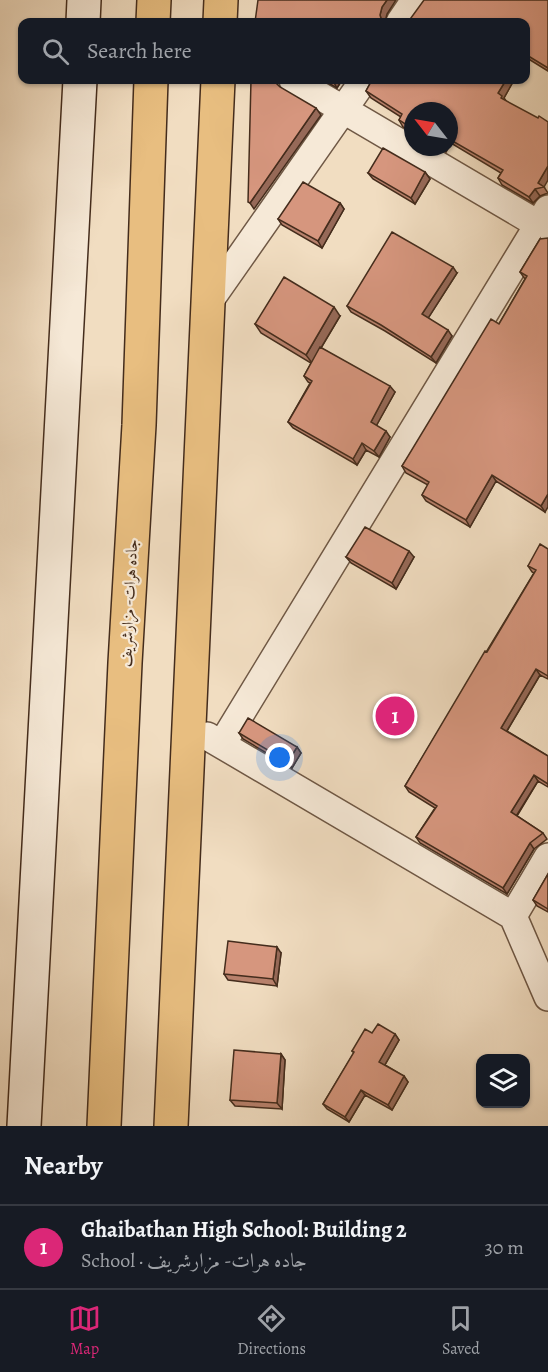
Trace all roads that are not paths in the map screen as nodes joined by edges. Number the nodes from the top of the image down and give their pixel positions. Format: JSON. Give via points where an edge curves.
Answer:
{"nodes":[{"id":1,"x":84,"y":0,"type":"edge"},
{"id":2,"x":154,"y":0,"type":"edge"},
{"id":3,"x":222,"y":0,"type":"edge"},
{"id":4,"x":415,"y":0,"type":"edge"},
{"id":5,"x":83,"y":18,"type":"edge"},
{"id":6,"x":153,"y":18,"type":"edge"},
{"id":7,"x":220,"y":18,"type":"edge"},
{"id":8,"x":403,"y":18,"type":"edge"},
{"id":9,"x":80,"y":84,"type":"edge"},
{"id":10,"x":151,"y":84,"type":"edge"},
{"id":11,"x":218,"y":84,"type":"edge"},
{"id":12,"x":299,"y":84,"type":"edge"},
{"id":13,"x":361,"y":84,"type":"edge"},
{"id":14,"x":344,"y":110,"type":"junction"},
{"id":15,"x":545,"y":221,"type":"edge"},
{"id":16,"x":208,"y":303,"type":"junction"},
{"id":17,"x":189,"y":726,"type":"junction"},
{"id":18,"x":222,"y":744,"type":"junction"},
{"id":19,"x":548,"y":857,"type":"edge"},
{"id":20,"x":513,"y":916,"type":"junction"},
{"id":21,"x":548,"y":997,"type":"edge"},
{"id":22,"x":24,"y":1126,"type":"edge"},
{"id":23,"x":104,"y":1126,"type":"edge"},
{"id":24,"x":171,"y":1126,"type":"edge"}],
"edges":[{"from":1,"to":5,"type":"street"},
{"from":2,"to":6,"type":"highway"},
{"from":3,"to":7,"type":"highway"},
{"from":4,"to":8,"type":"street"},
{"from":9,"to":22,"type":"street"},
{"from":10,"to":23,"type":"highway","name":"جاده هرات- مزارشریف","via":[[140,425],[125,651]]},
{"from":11,"to":16,"type":"highway"},
{"from":12,"to":14,"type":"street"},
{"from":13,"to":14,"type":"street"},
{"from":14,"to":15,"type":"street"},
{"from":14,"to":16,"type":"street"},
{"from":15,"to":18,"type":"street"},
{"from":16,"to":17,"type":"highway"},
{"from":17,"to":18,"type":"street"},
{"from":17,"to":24,"type":"highway"},
{"from":18,"to":20,"type":"street"},
{"from":19,"to":20,"type":"street"},
{"from":20,"to":21,"type":"street"}]}
